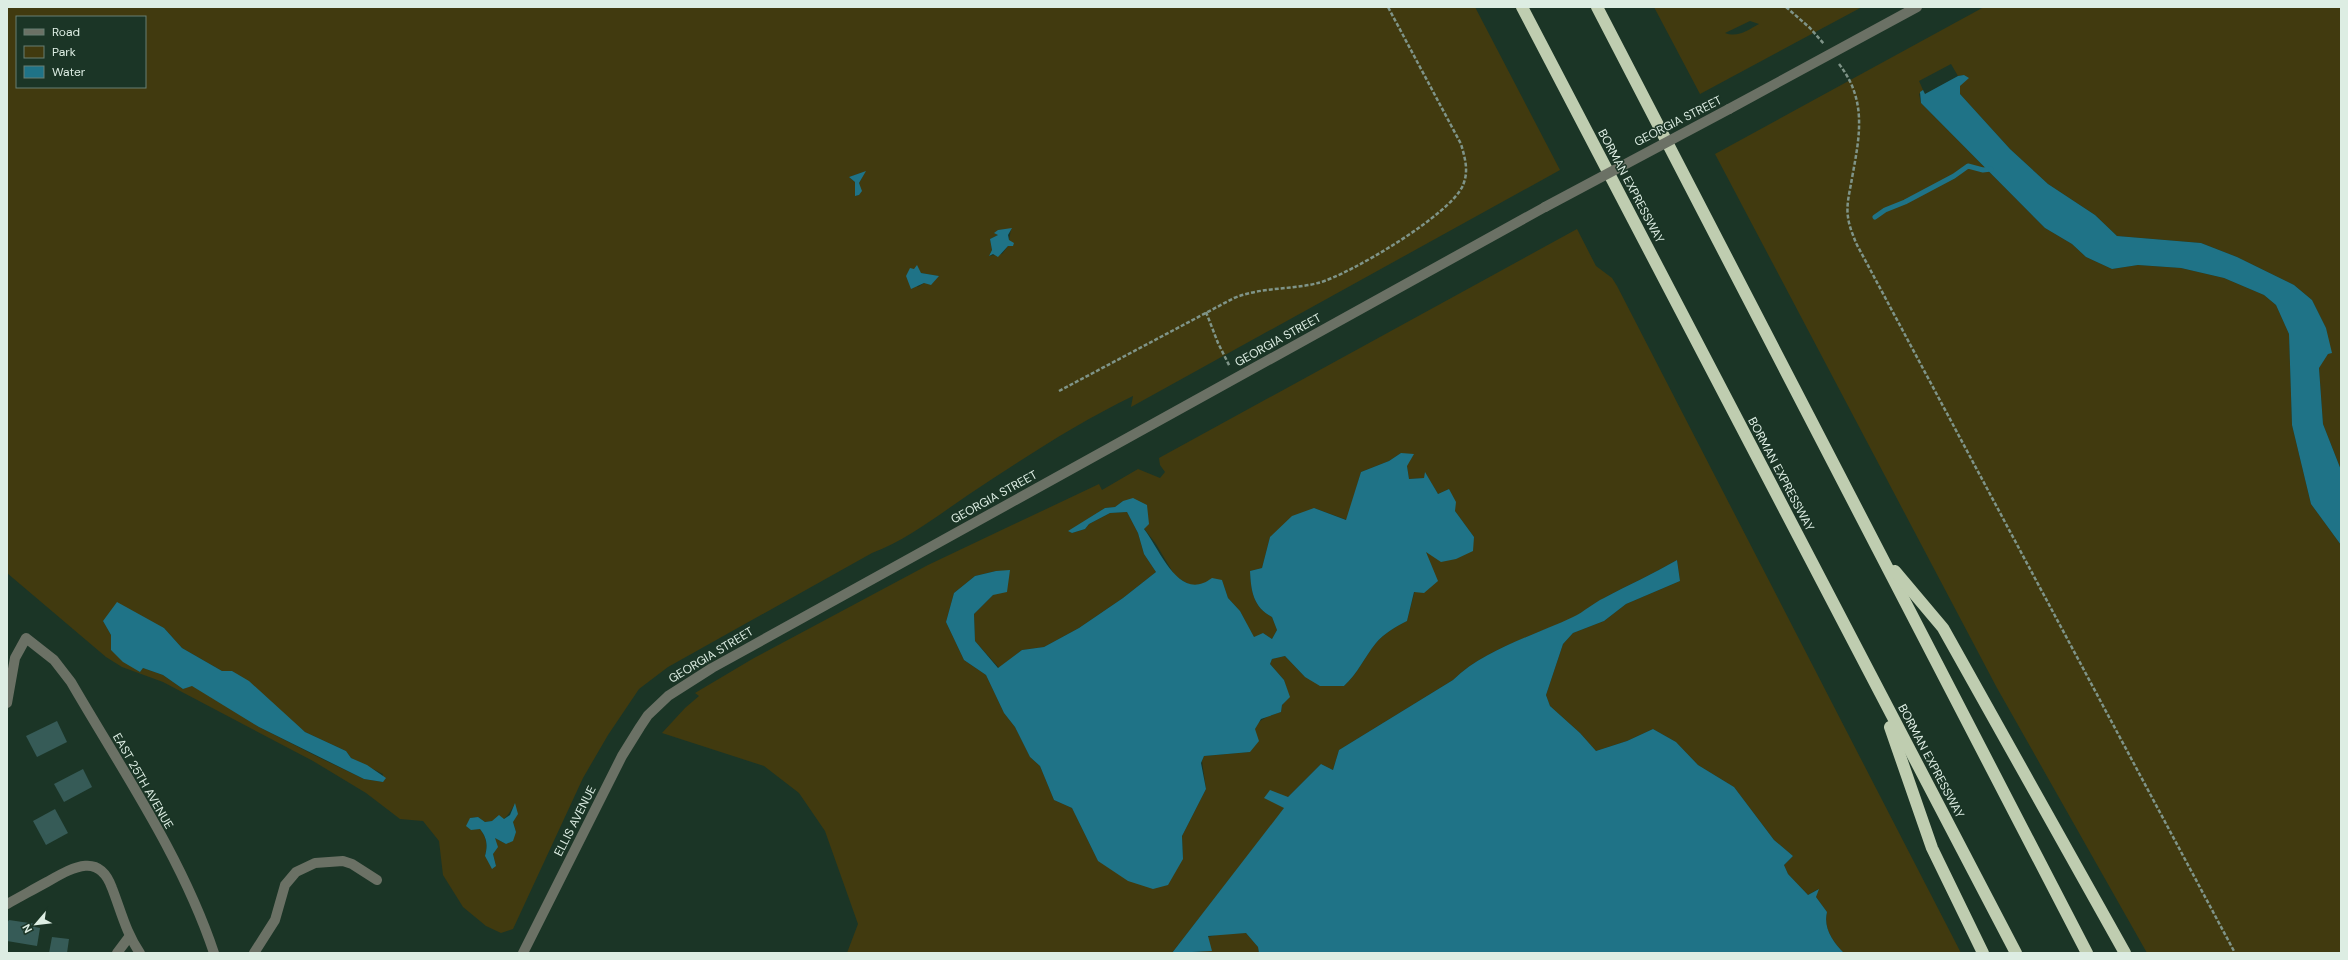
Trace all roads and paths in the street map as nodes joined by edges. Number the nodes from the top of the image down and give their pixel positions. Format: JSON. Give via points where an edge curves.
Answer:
{"nodes":[{"id":1,"x":1388,"y":7,"type":"edge"},
{"id":2,"x":1522,"y":7,"type":"edge"},
{"id":3,"x":1596,"y":7,"type":"edge"},
{"id":4,"x":1786,"y":7,"type":"edge"},
{"id":5,"x":1917,"y":7,"type":"edge"},
{"id":6,"x":1831,"y":54,"type":"junction"},
{"id":7,"x":1206,"y":312,"type":"junction"},
{"id":8,"x":1236,"y":378,"type":"junction"},
{"id":9,"x":1059,"y":391,"type":"dead end"},
{"id":10,"x":1880,"y":553,"type":"junction"},
{"id":11,"x":1878,"y":690,"type":"junction"},
{"id":12,"x":7,"y":704,"type":"edge"},
{"id":13,"x":657,"y":705,"type":"joint"},
{"id":14,"x":377,"y":880,"type":"dead end"},
{"id":15,"x":7,"y":904,"type":"edge"},
{"id":16,"x":129,"y":937,"type":"junction"},
{"id":17,"x":117,"y":953,"type":"edge"},
{"id":18,"x":140,"y":953,"type":"edge"},
{"id":19,"x":214,"y":953,"type":"edge"},
{"id":20,"x":254,"y":953,"type":"edge"},
{"id":21,"x":523,"y":953,"type":"edge"},
{"id":22,"x":1983,"y":953,"type":"edge"},
{"id":23,"x":2016,"y":953,"type":"edge"},
{"id":24,"x":2087,"y":953,"type":"edge"},
{"id":25,"x":2125,"y":953,"type":"edge"},
{"id":26,"x":2235,"y":953,"type":"edge"}],
"edges":[{"from":1,"to":7,"type":"path","via":[[1461,144],[1466,166],[1463,186],[1458,195],[1433,218],[1342,274],[1319,282],[1244,294]]},
{"from":2,"to":11,"type":"highway","name":"BORMAN EXPRESSWAY"},
{"from":3,"to":10,"type":"highway"},
{"from":4,"to":6,"type":"path","via":[[1817,35]]},
{"from":5,"to":6,"type":"street","name":"GEORGIA STREET"},
{"from":6,"to":8,"type":"street","name":"GEORGIA STREET","bridge":true,"via":[[1545,207]]},
{"from":6,"to":26,"type":"path","via":[[1850,78],[1858,102],[1858,136],[1847,206],[1850,228],[1856,243]]},
{"from":7,"to":8,"type":"path","via":[[1218,344]]},
{"from":7,"to":9,"type":"path"},
{"from":8,"to":13,"type":"street","name":"GEORGIA STREET","via":[[712,668]]},
{"from":10,"to":24,"type":"highway"},
{"from":10,"to":25,"type":"highway","via":[[1943,628]]},
{"from":11,"to":22,"type":"highway","via":[[1932,848]]},
{"from":11,"to":23,"type":"highway","name":"BORMAN EXPRESSWAY"},
{"from":12,"to":19,"type":"street","name":"EAST 25TH AVENUE","via":[[15,658],[26,638],[54,660],[71,682],[166,846]]},
{"from":13,"to":21,"type":"street","name":"ELLIS AVENUE","via":[[622,756]]},
{"from":14,"to":20,"type":"street","via":[[343,861],[315,864],[296,872],[285,885],[274,920]]},
{"from":15,"to":16,"type":"street","via":[[68,870],[85,865],[94,867],[106,875],[112,886]]},
{"from":16,"to":17,"type":"street"},
{"from":16,"to":18,"type":"street"}]}
